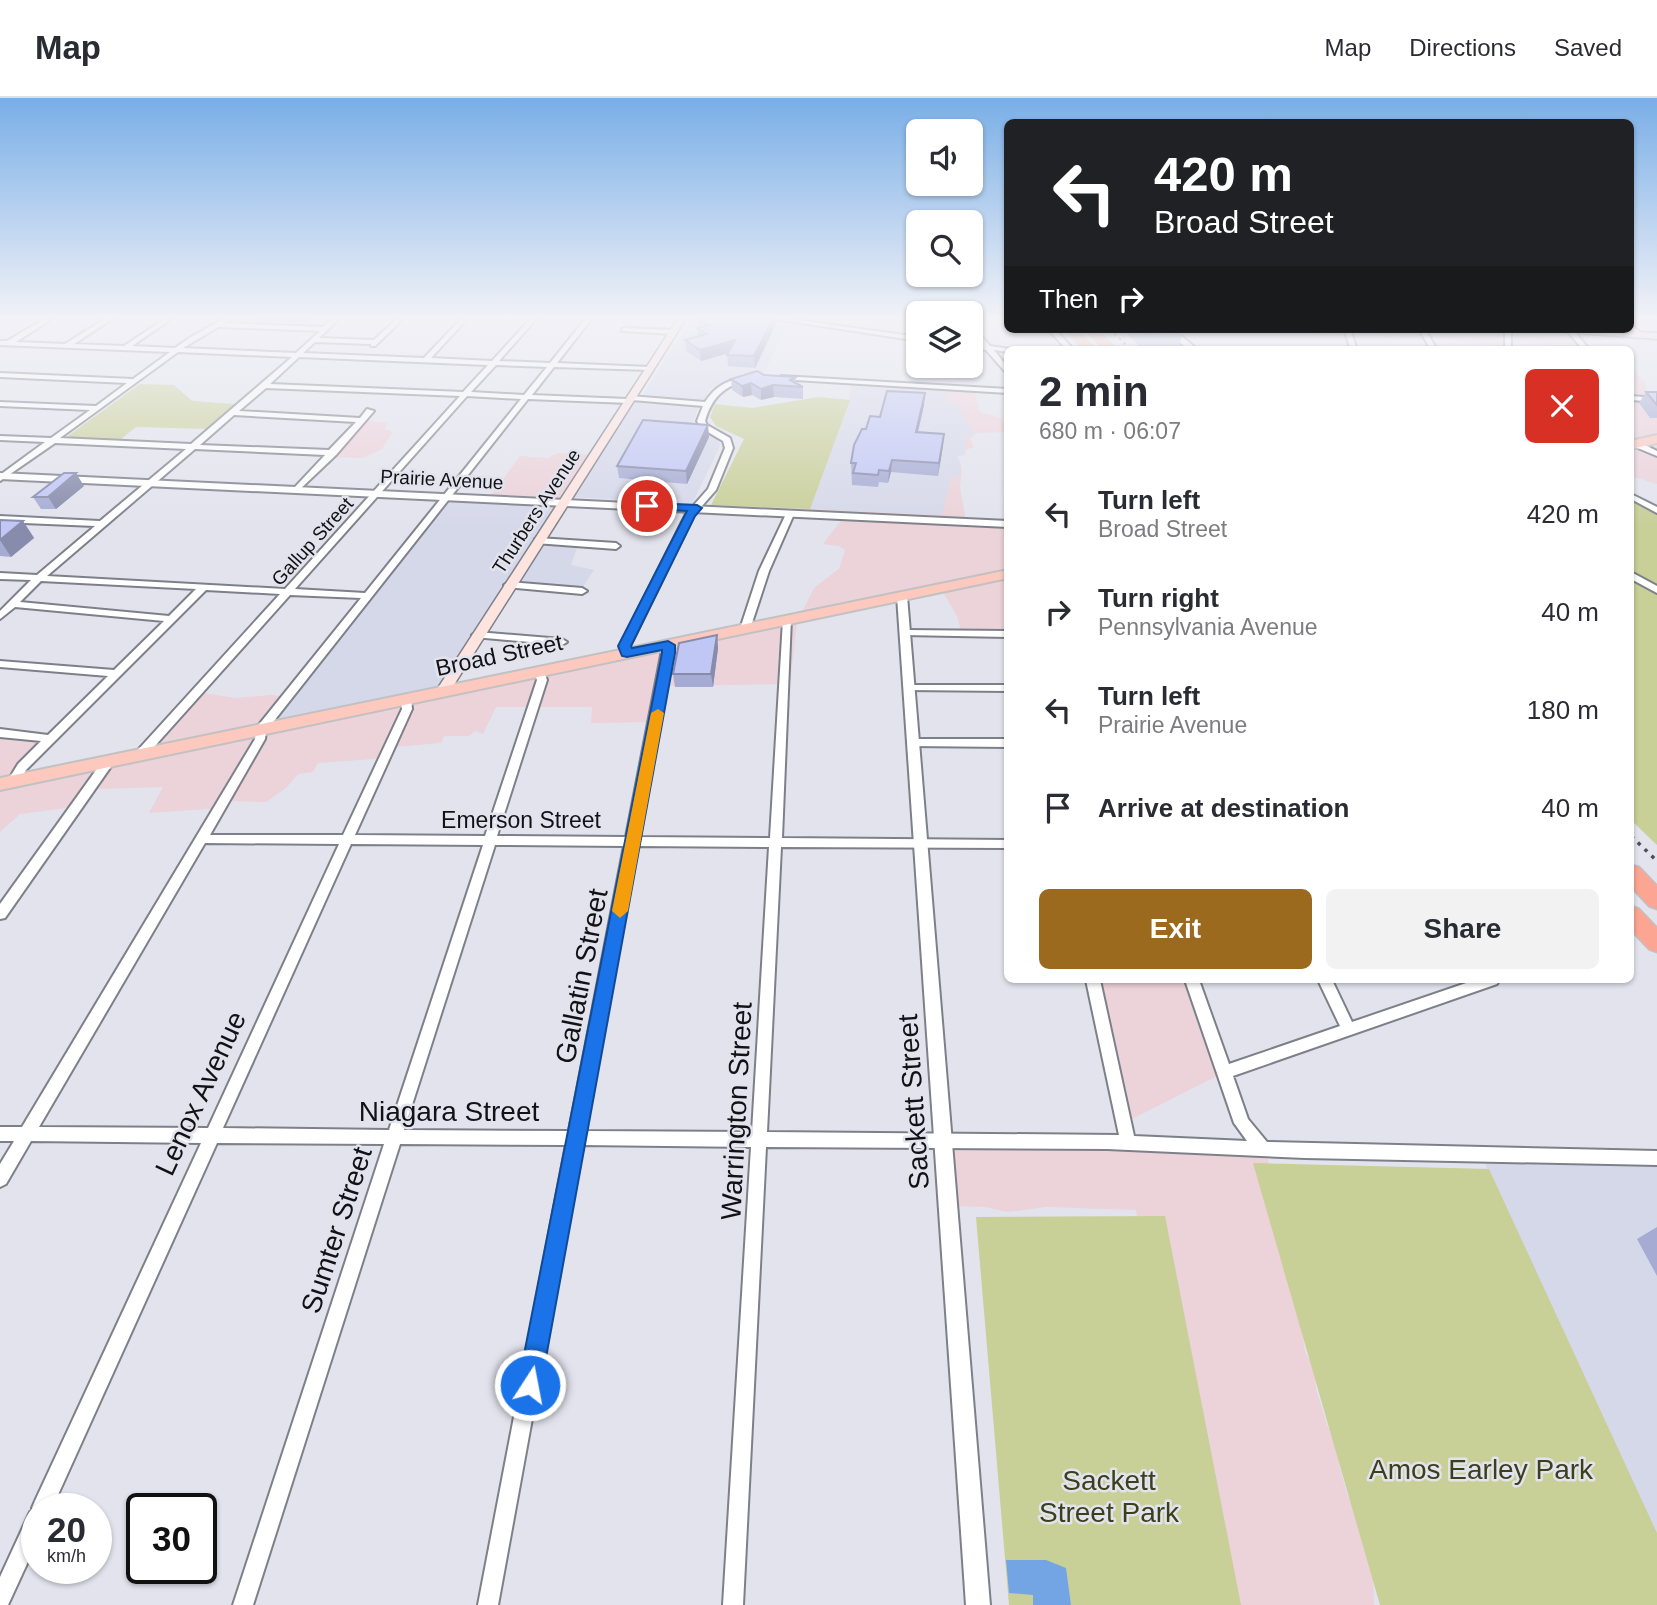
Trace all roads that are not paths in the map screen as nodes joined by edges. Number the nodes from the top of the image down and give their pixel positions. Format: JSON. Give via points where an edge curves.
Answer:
{"nodes":[{"id":1,"x":127,"y":387,"type":"edge"},
{"id":2,"x":262,"y":387,"type":"edge"},
{"id":3,"x":297,"y":387,"type":"edge"},
{"id":4,"x":472,"y":387,"type":"edge"},
{"id":5,"x":534,"y":387,"type":"edge"},
{"id":6,"x":637,"y":387,"type":"edge"},
{"id":7,"x":722,"y":387,"type":"edge"},
{"id":8,"x":945,"y":387,"type":"edge"},
{"id":9,"x":1004,"y":391,"type":"edge"},
{"id":10,"x":466,"y":394,"type":"junction"},
{"id":11,"x":526,"y":397,"type":"junction"},
{"id":12,"x":1634,"y":398,"type":"edge"},
{"id":13,"x":629,"y":400,"type":"junction"},
{"id":14,"x":1657,"y":400,"type":"edge"},
{"id":15,"x":0,"y":404,"type":"edge"},
{"id":16,"x":707,"y":404,"type":"junction"},
{"id":17,"x":99,"y":408,"type":"junction"},
{"id":18,"x":370,"y":411,"type":"dead end"},
{"id":19,"x":230,"y":413,"type":"junction"},
{"id":20,"x":362,"y":420,"type":"junction"},
{"id":21,"x":0,"y":438,"type":"edge"},
{"id":22,"x":1657,"y":439,"type":"edge"},
{"id":23,"x":53,"y":440,"type":"junction"},
{"id":24,"x":1634,"y":444,"type":"edge"},
{"id":25,"x":192,"y":446,"type":"junction"},
{"id":26,"x":333,"y":453,"type":"junction"},
{"id":27,"x":1657,"y":454,"type":"edge"},
{"id":28,"x":1,"y":477,"type":"edge"},
{"id":29,"x":150,"y":483,"type":"junction"},
{"id":30,"x":297,"y":490,"type":"junction"},
{"id":31,"x":378,"y":494,"type":"junction"},
{"id":32,"x":447,"y":497,"type":"junction"},
{"id":33,"x":1634,"y":498,"type":"edge"},
{"id":34,"x":563,"y":502,"type":"junction"},
{"id":35,"x":697,"y":508,"type":"junction"},
{"id":36,"x":1657,"y":510,"type":"edge"},
{"id":37,"x":790,"y":514,"type":"junction"},
{"id":38,"x":0,"y":519,"type":"edge"},
{"id":39,"x":103,"y":524,"type":"junction"},
{"id":40,"x":1004,"y":524,"type":"edge"},
{"id":41,"x":538,"y":541,"type":"junction"},
{"id":42,"x":616,"y":547,"type":"dead end"},
{"id":43,"x":1004,"y":575,"type":"edge"},
{"id":44,"x":0,"y":576,"type":"edge"},
{"id":45,"x":1634,"y":577,"type":"edge"},
{"id":46,"x":39,"y":578,"type":"junction"},
{"id":47,"x":509,"y":585,"type":"junction"},
{"id":48,"x":205,"y":586,"type":"junction"},
{"id":49,"x":1657,"y":590,"type":"edge"},
{"id":50,"x":582,"y":591,"type":"dead end"},
{"id":51,"x":290,"y":592,"type":"junction"},
{"id":52,"x":369,"y":596,"type":"junction"},
{"id":53,"x":902,"y":596,"type":"junction"},
{"id":54,"x":12,"y":604,"type":"junction"},
{"id":55,"x":0,"y":616,"type":"edge"},
{"id":56,"x":173,"y":619,"type":"junction"},
{"id":57,"x":788,"y":620,"type":"junction"},
{"id":58,"x":745,"y":629,"type":"junction"},
{"id":59,"x":906,"y":633,"type":"junction"},
{"id":60,"x":1004,"y":634,"type":"edge"},
{"id":61,"x":477,"y":635,"type":"junction"},
{"id":62,"x":562,"y":642,"type":"dead end"},
{"id":63,"x":668,"y":645,"type":"junction"},
{"id":64,"x":627,"y":653,"type":"junction"},
{"id":65,"x":0,"y":664,"type":"edge"},
{"id":66,"x":540,"y":671,"type":"junction"},
{"id":67,"x":117,"y":673,"type":"junction"},
{"id":68,"x":910,"y":688,"type":"junction"},
{"id":69,"x":1004,"y":688,"type":"edge"},
{"id":70,"x":443,"y":691,"type":"junction"},
{"id":71,"x":406,"y":699,"type":"junction"},
{"id":72,"x":261,"y":730,"type":"junction"},
{"id":73,"x":0,"y":733,"type":"edge"},
{"id":74,"x":52,"y":739,"type":"junction"},
{"id":75,"x":914,"y":743,"type":"junction"},
{"id":76,"x":1004,"y":743,"type":"edge"},
{"id":77,"x":141,"y":754,"type":"junction"},
{"id":78,"x":108,"y":762,"type":"junction"},
{"id":79,"x":6,"y":783,"type":"edge"},
{"id":80,"x":201,"y":839,"type":"junction"},
{"id":81,"x":347,"y":840,"type":"junction"},
{"id":82,"x":490,"y":841,"type":"junction"},
{"id":83,"x":633,"y":841,"type":"junction"},
{"id":84,"x":778,"y":842,"type":"junction"},
{"id":85,"x":921,"y":843,"type":"junction"},
{"id":86,"x":1004,"y":844,"type":"edge"},
{"id":87,"x":1634,"y":876,"type":"edge"},
{"id":88,"x":1657,"y":900,"type":"edge"},
{"id":89,"x":0,"y":914,"type":"edge"},
{"id":90,"x":1634,"y":918,"type":"edge"},
{"id":91,"x":1657,"y":943,"type":"edge"},
{"id":92,"x":1094,"y":983,"type":"edge"},
{"id":93,"x":1193,"y":983,"type":"edge"},
{"id":94,"x":1326,"y":983,"type":"edge"},
{"id":95,"x":1480,"y":983,"type":"edge"},
{"id":96,"x":1348,"y":1028,"type":"junction"},
{"id":97,"x":1225,"y":1072,"type":"junction"},
{"id":98,"x":0,"y":1134,"type":"edge"},
{"id":99,"x":27,"y":1134,"type":"junction"},
{"id":100,"x":212,"y":1136,"type":"junction"},
{"id":101,"x":394,"y":1137,"type":"junction"},
{"id":102,"x":577,"y":1138,"type":"junction"},
{"id":103,"x":760,"y":1140,"type":"junction"},
{"id":104,"x":944,"y":1141,"type":"junction"},
{"id":105,"x":1128,"y":1143,"type":"junction"},
{"id":106,"x":1262,"y":1148,"type":"junction"},
{"id":107,"x":1657,"y":1158,"type":"edge"},
{"id":108,"x":0,"y":1179,"type":"edge"},
{"id":109,"x":48,"y":1493,"type":"edge"},
{"id":110,"x":21,"y":1554,"type":"edge"},
{"id":111,"x":0,"y":1600,"type":"edge"},
{"id":112,"x":243,"y":1605,"type":"edge"},
{"id":113,"x":488,"y":1605,"type":"edge"},
{"id":114,"x":733,"y":1605,"type":"edge"},
{"id":115,"x":978,"y":1605,"type":"edge"}],
"edges":[{"from":1,"to":17,"type":"street"},
{"from":2,"to":19,"type":"street"},
{"from":3,"to":10,"type":"street"},
{"from":4,"to":10,"type":"street","name":"Gallup Street"},
{"from":5,"to":11,"type":"street"},
{"from":6,"to":13,"type":"main road","name":"Thurbers Avenue"},
{"from":7,"to":16,"type":"street"},
{"from":8,"to":9,"type":"street"},
{"from":10,"to":11,"type":"street"},
{"from":10,"to":31,"type":"street","name":"Gallup Street"},
{"from":11,"to":13,"type":"street"},
{"from":11,"to":32,"type":"street"},
{"from":12,"to":14,"type":"street"},
{"from":13,"to":16,"type":"street"},
{"from":13,"to":34,"type":"main road","name":"Thurbers Avenue"},
{"from":15,"to":17,"type":"street"},
{"from":16,"to":35,"type":"street","via":[[701,421],[727,440],[729,448],[712,491]]},
{"from":17,"to":23,"type":"street"},
{"from":18,"to":20,"type":"street"},
{"from":19,"to":20,"type":"street"},
{"from":19,"to":25,"type":"street"},
{"from":20,"to":26,"type":"street"},
{"from":21,"to":23,"type":"street"},
{"from":22,"to":24,"type":"main road"},
{"from":23,"to":25,"type":"street"},
{"from":23,"to":28,"type":"street"},
{"from":24,"to":27,"type":"street"},
{"from":25,"to":26,"type":"street"},
{"from":25,"to":29,"type":"street"},
{"from":26,"to":30,"type":"street"},
{"from":28,"to":29,"type":"street","name":"Prairie Avenue"},
{"from":29,"to":30,"type":"street","name":"Prairie Avenue"},
{"from":29,"to":39,"type":"street"},
{"from":30,"to":31,"type":"street","name":"Prairie Avenue"},
{"from":31,"to":32,"type":"street","name":"Prairie Avenue"},
{"from":31,"to":51,"type":"street","name":"Gallup Street"},
{"from":32,"to":34,"type":"street","name":"Prairie Avenue"},
{"from":32,"to":52,"type":"street"},
{"from":33,"to":36,"type":"street"},
{"from":34,"to":35,"type":"street","name":"Prairie Avenue"},
{"from":34,"to":41,"type":"main road","name":"Thurbers Avenue"},
{"from":35,"to":37,"type":"street","name":"Prairie Avenue"},
{"from":35,"to":64,"type":"street","via":[[625,646]]},
{"from":37,"to":40,"type":"street","name":"Prairie Avenue"},
{"from":37,"to":58,"type":"street"},
{"from":38,"to":39,"type":"street"},
{"from":39,"to":46,"type":"street"},
{"from":41,"to":42,"type":"street"},
{"from":41,"to":47,"type":"main road","name":"Thurbers Avenue"},
{"from":43,"to":53,"type":"main road","name":"Broad Street"},
{"from":44,"to":46,"type":"street"},
{"from":45,"to":49,"type":"street"},
{"from":46,"to":48,"type":"street"},
{"from":46,"to":54,"type":"street"},
{"from":47,"to":50,"type":"street"},
{"from":47,"to":61,"type":"main road","name":"Thurbers Avenue"},
{"from":48,"to":51,"type":"street"},
{"from":48,"to":56,"type":"street"},
{"from":51,"to":52,"type":"street"},
{"from":51,"to":77,"type":"street","name":"Gallup Street"},
{"from":52,"to":72,"type":"street"},
{"from":53,"to":57,"type":"main road","name":"Broad Street"},
{"from":53,"to":59,"type":"street","name":"Sackett Street"},
{"from":54,"to":55,"type":"street"},
{"from":54,"to":56,"type":"street"},
{"from":56,"to":67,"type":"street"},
{"from":57,"to":58,"type":"main road","name":"Broad Street"},
{"from":57,"to":84,"type":"street","name":"Warrington Street"},
{"from":58,"to":63,"type":"main road","name":"Broad Street"},
{"from":59,"to":60,"type":"street"},
{"from":59,"to":68,"type":"street","name":"Sackett Street"},
{"from":61,"to":62,"type":"street"},
{"from":61,"to":70,"type":"main road","name":"Thurbers Avenue"},
{"from":63,"to":64,"type":"main road","name":"Broad Street"},
{"from":63,"to":83,"type":"street","name":"Gallatin Street"},
{"from":64,"to":66,"type":"main road","name":"Broad Street"},
{"from":65,"to":67,"type":"street"},
{"from":66,"to":70,"type":"main road","name":"Broad Street"},
{"from":66,"to":82,"type":"street","name":"Sumter Street","via":[[542,680]]},
{"from":67,"to":74,"type":"street"},
{"from":68,"to":69,"type":"street"},
{"from":68,"to":75,"type":"street","name":"Sackett Street"},
{"from":70,"to":71,"type":"main road","name":"Broad Street"},
{"from":71,"to":72,"type":"main road","name":"Broad Street"},
{"from":71,"to":81,"type":"street","name":"Lenox Avenue","via":[[407,709]]},
{"from":72,"to":77,"type":"main road","name":"Broad Street"},
{"from":72,"to":80,"type":"street"},
{"from":73,"to":74,"type":"street"},
{"from":74,"to":79,"type":"street"},
{"from":75,"to":76,"type":"street"},
{"from":75,"to":85,"type":"street","name":"Sackett Street"},
{"from":77,"to":78,"type":"main road","name":"Broad Street"},
{"from":78,"to":79,"type":"main road","name":"Broad Street"},
{"from":78,"to":89,"type":"street"},
{"from":80,"to":81,"type":"street","name":"Emerson Street"},
{"from":80,"to":99,"type":"street"},
{"from":81,"to":82,"type":"street","name":"Emerson Street"},
{"from":81,"to":100,"type":"street","name":"Lenox Avenue"},
{"from":82,"to":83,"type":"street","name":"Emerson Street"},
{"from":82,"to":101,"type":"street","name":"Sumter Street"},
{"from":83,"to":84,"type":"street","name":"Emerson Street"},
{"from":83,"to":102,"type":"street","name":"Gallatin Street"},
{"from":84,"to":85,"type":"street","name":"Emerson Street"},
{"from":84,"to":103,"type":"street","name":"Warrington Street"},
{"from":85,"to":86,"type":"street","name":"Emerson Street"},
{"from":85,"to":104,"type":"street","name":"Sackett Street"},
{"from":87,"to":88,"type":"highway"},
{"from":90,"to":91,"type":"highway"},
{"from":92,"to":105,"type":"street"},
{"from":93,"to":97,"type":"street"},
{"from":94,"to":96,"type":"street"},
{"from":95,"to":96,"type":"street"},
{"from":96,"to":97,"type":"street"},
{"from":97,"to":106,"type":"street","via":[[1242,1123]]},
{"from":98,"to":99,"type":"street","name":"Niagara Street"},
{"from":99,"to":100,"type":"street","name":"Niagara Street"},
{"from":99,"to":108,"type":"street"},
{"from":100,"to":101,"type":"street","name":"Niagara Street"},
{"from":100,"to":109,"type":"street","name":"Lenox Avenue"},
{"from":101,"to":102,"type":"street","name":"Niagara Street"},
{"from":101,"to":112,"type":"street","name":"Sumter Street"},
{"from":102,"to":103,"type":"street","name":"Niagara Street"},
{"from":102,"to":113,"type":"street","name":"Gallatin Street"},
{"from":103,"to":104,"type":"street","name":"Niagara Street"},
{"from":103,"to":114,"type":"street","name":"Warrington Street"},
{"from":104,"to":105,"type":"street","name":"Niagara Street"},
{"from":104,"to":115,"type":"street","name":"Sackett Street"},
{"from":105,"to":106,"type":"street","name":"Niagara Street"},
{"from":106,"to":107,"type":"street","name":"Niagara Street"},
{"from":110,"to":111,"type":"street"}]}
